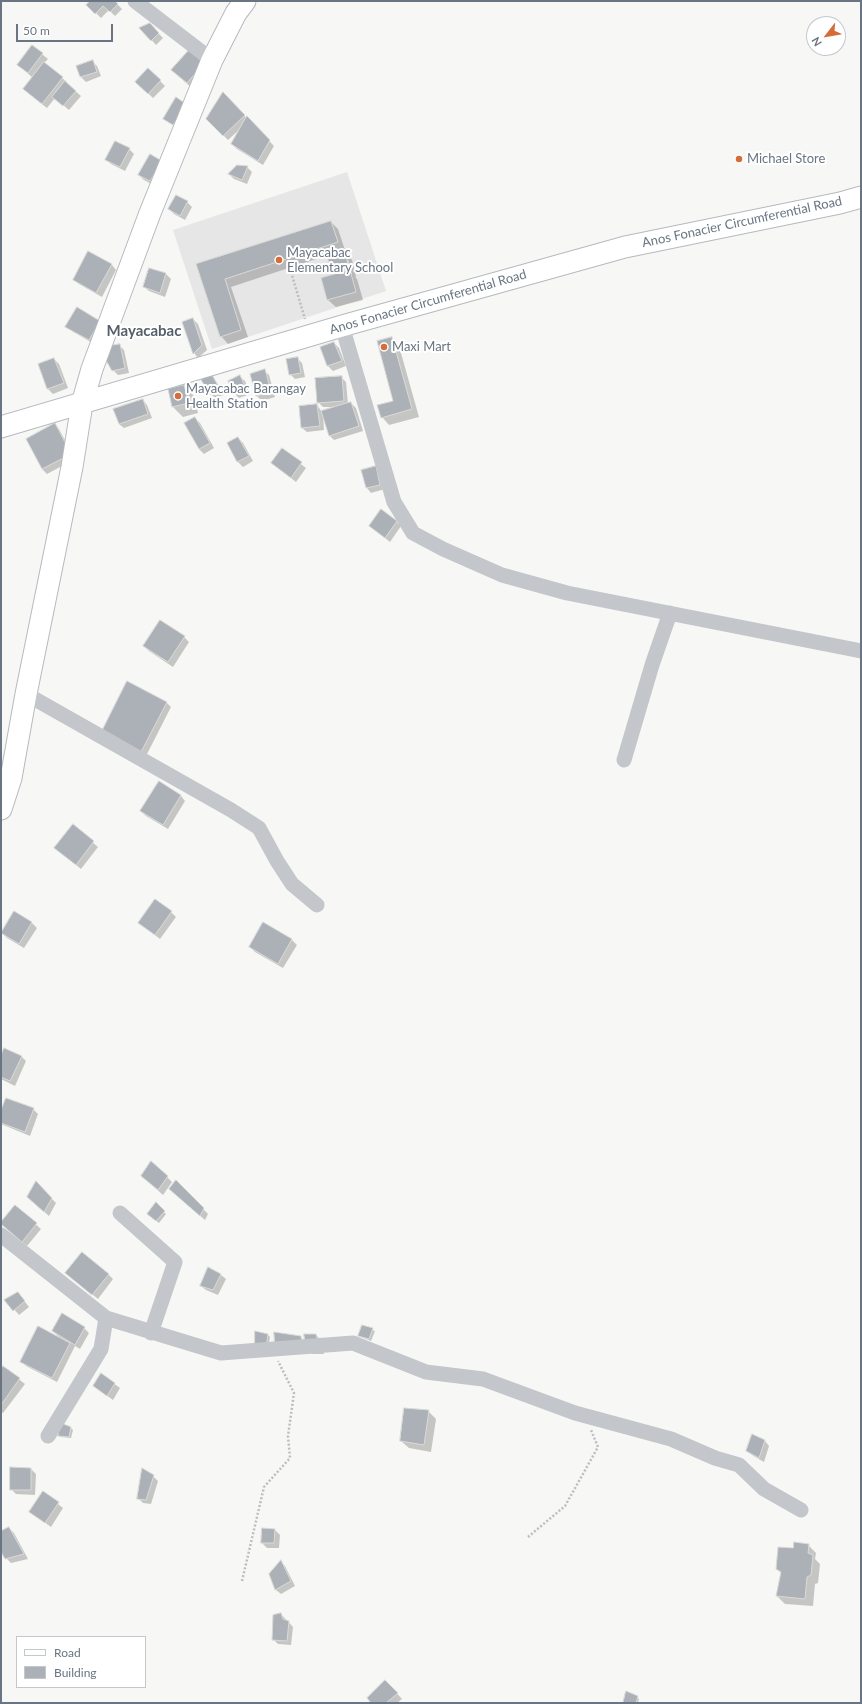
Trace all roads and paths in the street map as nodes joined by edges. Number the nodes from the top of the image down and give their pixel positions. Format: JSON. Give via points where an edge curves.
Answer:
{"nodes":[{"id":1,"x":136,"y":1,"type":"edge"},
{"id":2,"x":245,"y":1,"type":"edge"},
{"id":3,"x":212,"y":60,"type":"junction"},
{"id":4,"x":861,"y":197,"type":"edge"},
{"id":5,"x":291,"y":272,"type":"dead end"},
{"id":6,"x":342,"y":326,"type":"junction"},
{"id":7,"x":310,"y":335,"type":"junction"},
{"id":8,"x":82,"y":404,"type":"junction"},
{"id":9,"x":1,"y":427,"type":"edge"},
{"id":10,"x":670,"y":613,"type":"junction"},
{"id":11,"x":861,"y":651,"type":"edge"},
{"id":12,"x":26,"y":694,"type":"junction"},
{"id":13,"x":624,"y":760,"type":"dead end"},
{"id":14,"x":1,"y":809,"type":"edge"},
{"id":15,"x":317,"y":905,"type":"dead end"},
{"id":16,"x":120,"y":1212,"type":"dead end"},
{"id":17,"x":1,"y":1235,"type":"edge"},
{"id":18,"x":106,"y":1318,"type":"junction"},
{"id":19,"x":151,"y":1333,"type":"junction"},
{"id":20,"x":272,"y":1350,"type":"junction"},
{"id":21,"x":584,"y":1416,"type":"junction"},
{"id":22,"x":48,"y":1436,"type":"dead end"},
{"id":23,"x":801,"y":1510,"type":"dead end"},
{"id":24,"x":528,"y":1537,"type":"dead end"},
{"id":25,"x":242,"y":1580,"type":"dead end"}],
"edges":[{"from":1,"to":3,"type":"street"},
{"from":2,"to":3,"type":"main road"},
{"from":3,"to":8,"type":"main road","via":[[101,342]]},
{"from":4,"to":6,"type":"main road","name":"Anos Fonacier Circumferential Road","via":[[625,246]]},
{"from":5,"to":7,"type":"path"},
{"from":6,"to":7,"type":"main road","name":"Anos Fonacier Circumferential Road"},
{"from":6,"to":10,"type":"street","via":[[394,502],[413,533],[502,575],[567,593]]},
{"from":7,"to":8,"type":"main road","name":"Anos Fonacier Circumferential Road"},
{"from":8,"to":9,"type":"main road","name":"Anos Fonacier Circumferential Road"},
{"from":8,"to":12,"type":"main road","via":[[72,467]]},
{"from":10,"to":11,"type":"street"},
{"from":10,"to":13,"type":"street"},
{"from":12,"to":14,"type":"main road","via":[[11,778]]},
{"from":12,"to":15,"type":"street","via":[[259,828],[292,884]]},
{"from":16,"to":19,"type":"street","via":[[175,1262]]},
{"from":17,"to":18,"type":"street"},
{"from":18,"to":19,"type":"street"},
{"from":18,"to":22,"type":"street","via":[[101,1349]]},
{"from":19,"to":20,"type":"street","via":[[220,1353]]},
{"from":20,"to":21,"type":"street","via":[[354,1344],[426,1372],[483,1379]]},
{"from":20,"to":25,"type":"path","via":[[294,1393],[288,1436],[290,1458],[264,1487]]},
{"from":21,"to":23,"type":"street","via":[[671,1439],[715,1458],[739,1465],[764,1489]]},
{"from":21,"to":24,"type":"path","via":[[598,1447],[564,1506]]}]}
